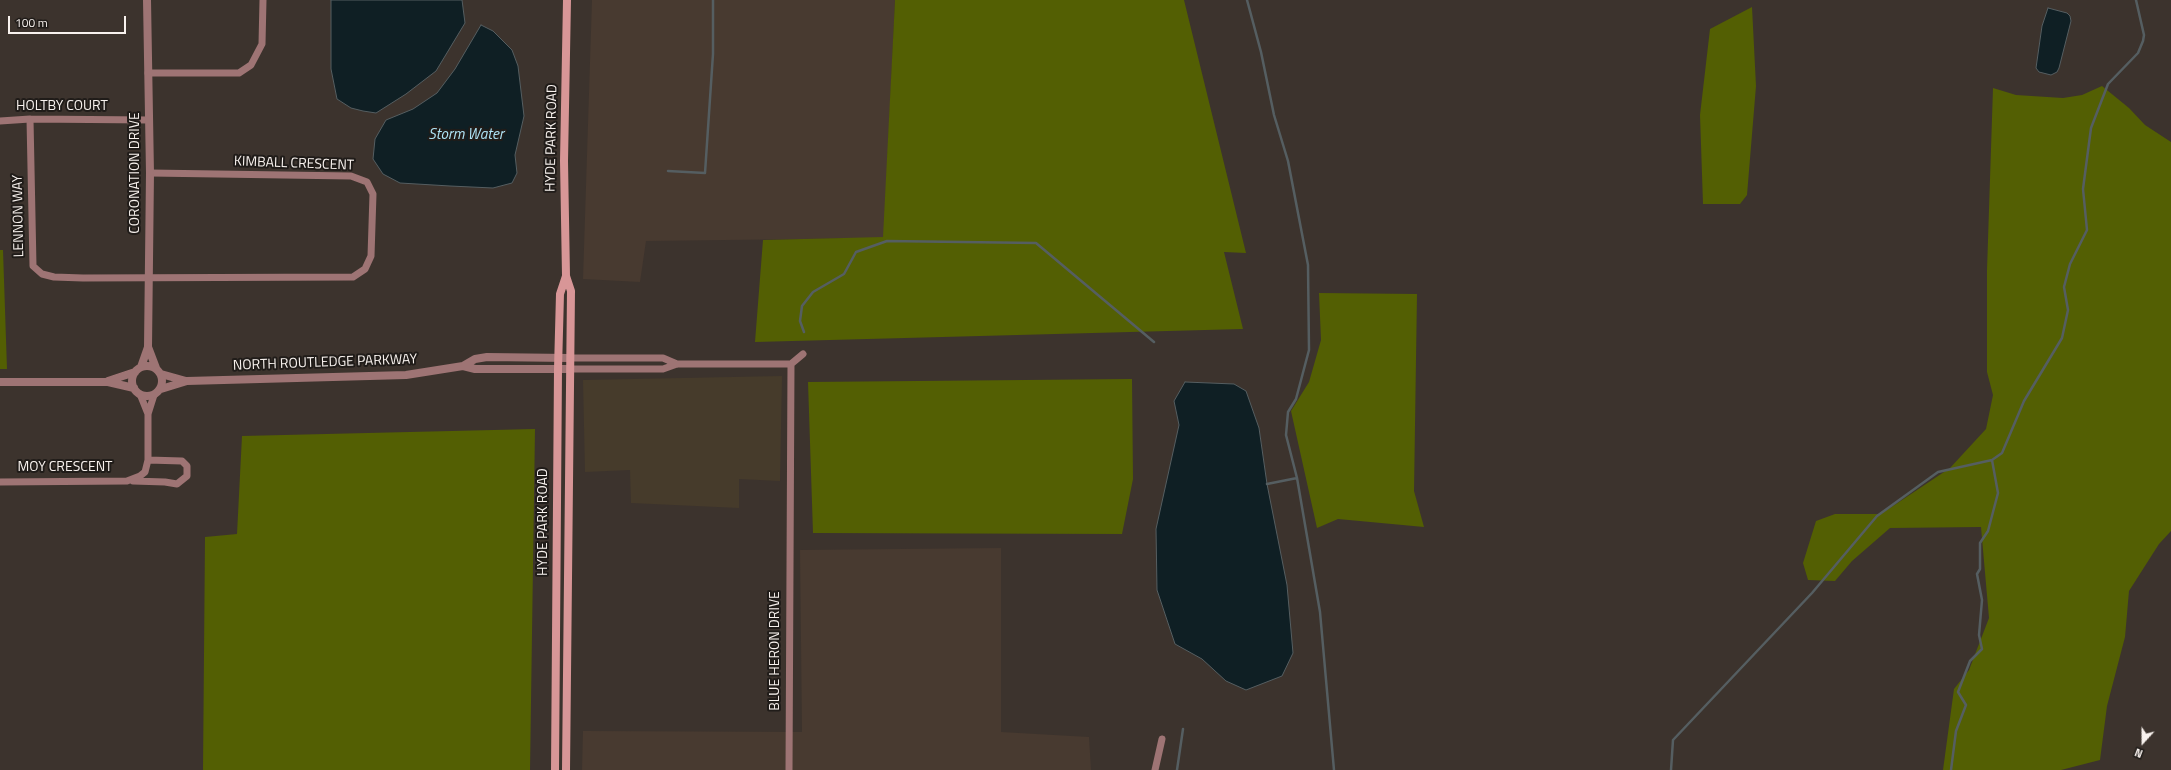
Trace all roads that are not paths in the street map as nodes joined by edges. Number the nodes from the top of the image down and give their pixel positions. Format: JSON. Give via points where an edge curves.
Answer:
{"nodes":[{"id":1,"x":147,"y":0,"type":"edge"},
{"id":2,"x":263,"y":0,"type":"edge"},
{"id":3,"x":568,"y":0,"type":"edge"},
{"id":4,"x":148,"y":73,"type":"junction"},
{"id":5,"x":30,"y":119,"type":"junction"},
{"id":6,"x":149,"y":120,"type":"junction"},
{"id":7,"x":0,"y":121,"type":"edge"},
{"id":8,"x":150,"y":173,"type":"junction"},
{"id":9,"x":148,"y":276,"type":"junction"},
{"id":10,"x":566,"y":276,"type":"junction"},
{"id":11,"x":148,"y":346,"type":"junction"},
{"id":12,"x":803,"y":354,"type":"dead end"},
{"id":13,"x":558,"y":357,"type":"junction"},
{"id":14,"x":569,"y":358,"type":"junction"},
{"id":15,"x":677,"y":364,"type":"junction"},
{"id":16,"x":791,"y":364,"type":"junction"},
{"id":17,"x":463,"y":366,"type":"junction"},
{"id":18,"x":558,"y":369,"type":"junction"},
{"id":19,"x":569,"y":369,"type":"junction"},
{"id":20,"x":138,"y":370,"type":"junction"},
{"id":21,"x":158,"y":371,"type":"junction"},
{"id":22,"x":0,"y":382,"type":"edge"},
{"id":23,"x":108,"y":382,"type":"junction"},
{"id":24,"x":187,"y":382,"type":"junction"},
{"id":25,"x":134,"y":388,"type":"junction"},
{"id":26,"x":161,"y":389,"type":"junction"},
{"id":27,"x":140,"y":394,"type":"junction"},
{"id":28,"x":154,"y":395,"type":"junction"},
{"id":29,"x":148,"y":414,"type":"junction"},
{"id":30,"x":148,"y":460,"type":"junction"},
{"id":31,"x":130,"y":481,"type":"junction"},
{"id":32,"x":0,"y":482,"type":"edge"},
{"id":33,"x":1162,"y":739,"type":"dead end"},
{"id":34,"x":555,"y":770,"type":"edge"},
{"id":35,"x":566,"y":770,"type":"edge"},
{"id":36,"x":788,"y":770,"type":"edge"},
{"id":37,"x":1155,"y":770,"type":"edge"}],
"edges":[{"from":1,"to":4,"type":"street","name":"CORONATION DRIVE"},
{"from":2,"to":4,"type":"street","via":[[262,44],[251,65],[245,69],[239,72]]},
{"from":3,"to":10,"type":"main road","name":"HYDE PARK ROAD","via":[[564,161]]},
{"from":4,"to":6,"type":"street","name":"CORONATION DRIVE"},
{"from":5,"to":6,"type":"street","name":"HOLTBY COURT"},
{"from":5,"to":7,"type":"street","name":"HOLTBY COURT"},
{"from":5,"to":9,"type":"street","name":"LENNON WAY","via":[[33,266],[42,274],[54,277]]},
{"from":6,"to":8,"type":"street","name":"CORONATION DRIVE"},
{"from":8,"to":9,"type":"street","name":"CORONATION DRIVE"},
{"from":8,"to":9,"type":"street","name":"KIMBALL CRESCENT","via":[[351,176],[367,182],[373,194],[371,256],[365,269],[353,277]]},
{"from":9,"to":11,"type":"street","name":"CORONATION DRIVE"},
{"from":10,"to":13,"type":"main road","name":"HYDE PARK ROAD","via":[[560,294]]},
{"from":10,"to":14,"type":"main road","name":"HYDE PARK ROAD","via":[[571,291]]},
{"from":11,"to":20,"type":"street","name":"CORONATION DRIVE"},
{"from":11,"to":21,"type":"street","name":"CORONATION DRIVE"},
{"from":12,"to":16,"type":"street"},
{"from":13,"to":14,"type":"street","name":"NORTH ROUTLEDGE PARKWAY"},
{"from":13,"to":17,"type":"street","name":"NORTH ROUTLEDGE PARKWAY","via":[[476,359]]},
{"from":13,"to":18,"type":"main road","name":"HYDE PARK ROAD"},
{"from":14,"to":15,"type":"street","via":[[663,358]]},
{"from":14,"to":19,"type":"main road","name":"HYDE PARK ROAD"},
{"from":15,"to":16,"type":"street"},
{"from":15,"to":19,"type":"street","via":[[663,369]]},
{"from":16,"to":36,"type":"street","name":"BLUE HERON DRIVE"},
{"from":17,"to":18,"type":"street","name":"NORTH ROUTLEDGE PARKWAY","via":[[475,369]]},
{"from":17,"to":24,"type":"street","name":"NORTH ROUTLEDGE PARKWAY","via":[[406,375]]},
{"from":18,"to":19,"type":"street","name":"NORTH ROUTLEDGE PARKWAY"},
{"from":18,"to":34,"type":"main road","name":"HYDE PARK ROAD"},
{"from":19,"to":35,"type":"main road","name":"HYDE PARK ROAD"},
{"from":20,"to":21,"type":"street","via":[[151,366]]},
{"from":20,"to":23,"type":"street"},
{"from":20,"to":25,"type":"street","via":[[132,380]]},
{"from":21,"to":24,"type":"street","name":"NORTH ROUTLEDGE PARKWAY"},
{"from":21,"to":26,"type":"street","via":[[163,378]]},
{"from":22,"to":23,"type":"street"},
{"from":23,"to":25,"type":"street"},
{"from":24,"to":26,"type":"street","name":"NORTH ROUTLEDGE PARKWAY"},
{"from":25,"to":27,"type":"street"},
{"from":26,"to":28,"type":"street"},
{"from":27,"to":28,"type":"street"},
{"from":27,"to":29,"type":"street"},
{"from":28,"to":29,"type":"street"},
{"from":29,"to":30,"type":"street"},
{"from":30,"to":31,"type":"street","name":"MOY CRESCENT","via":[[145,472]]},
{"from":30,"to":31,"type":"street","name":"MOY CRESCENT","via":[[182,461],[187,466],[187,476],[177,484]]},
{"from":31,"to":32,"type":"street","name":"MOY CRESCENT"},
{"from":33,"to":37,"type":"street","via":[[1158,747]]}]}
